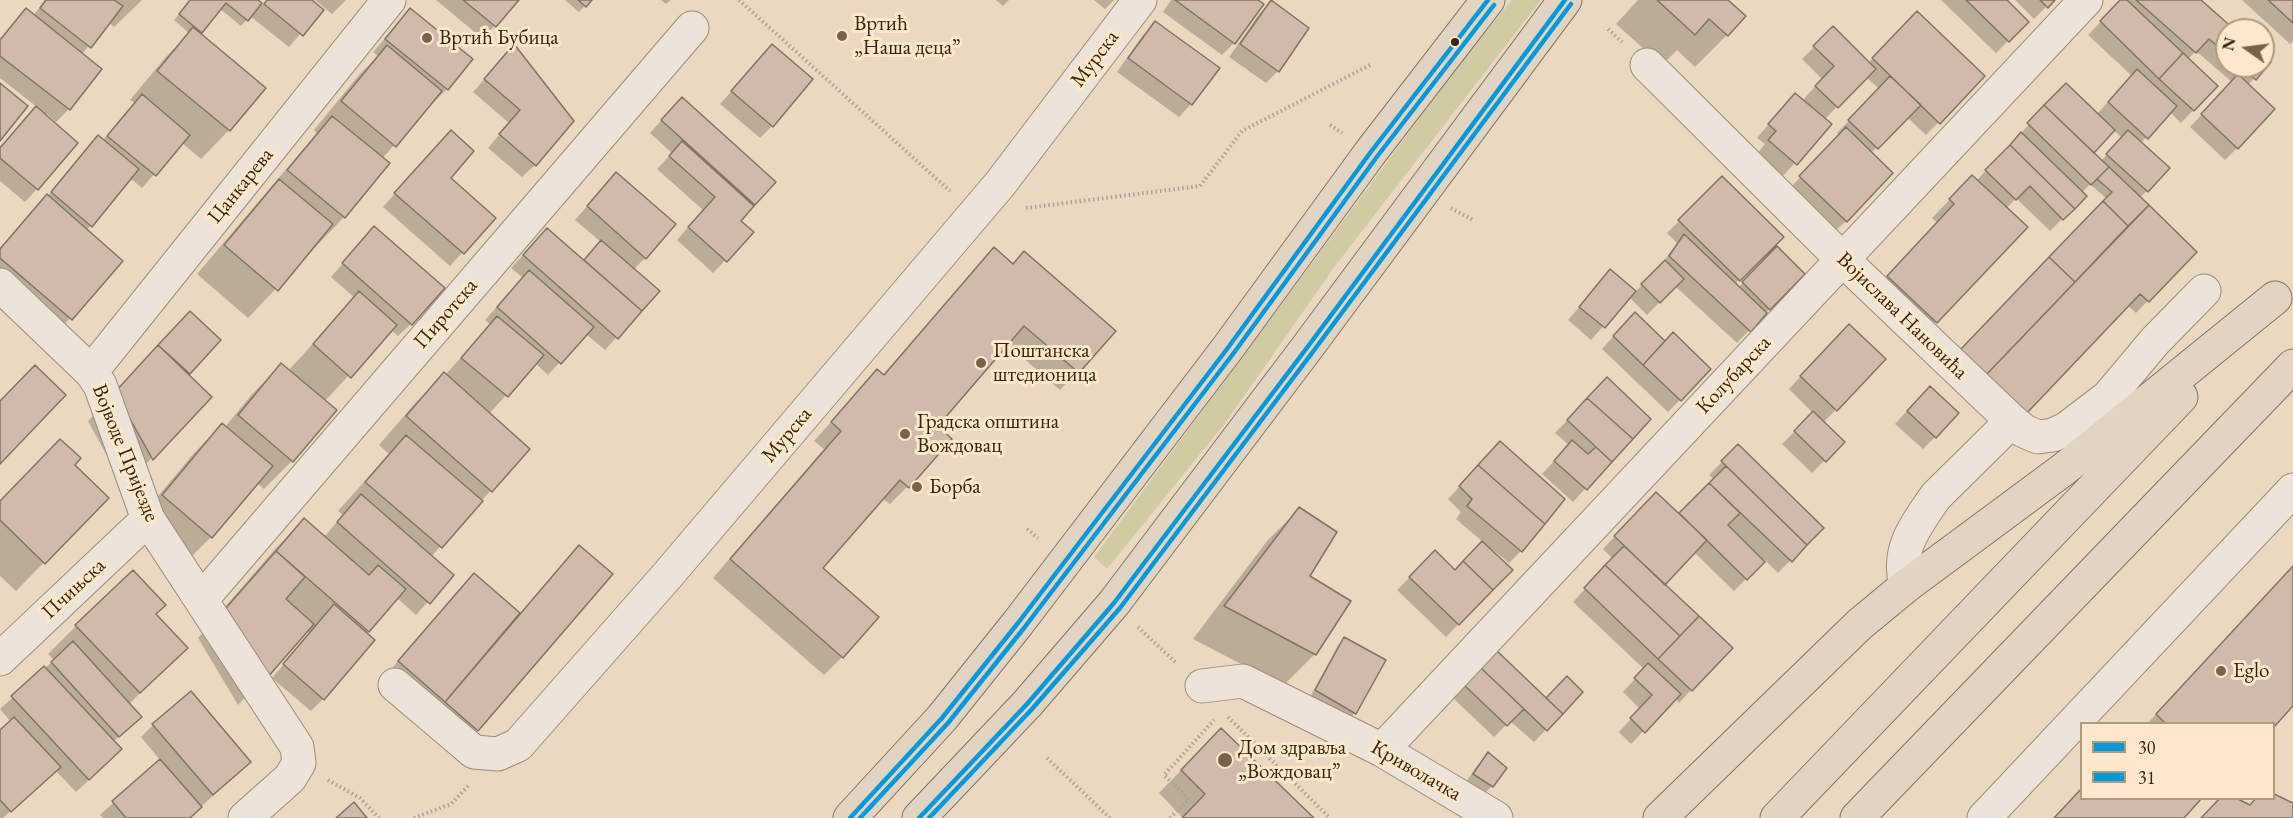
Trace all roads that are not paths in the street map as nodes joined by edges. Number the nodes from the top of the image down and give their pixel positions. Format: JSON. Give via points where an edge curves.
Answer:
{"nodes":[{"id":1,"x":389,"y":0,"type":"edge"},
{"id":2,"x":1140,"y":0,"type":"edge"},
{"id":3,"x":1488,"y":0,"type":"edge"},
{"id":4,"x":1565,"y":0,"type":"edge"},
{"id":5,"x":2086,"y":0,"type":"edge"},
{"id":6,"x":692,"y":28,"type":"dead end"},
{"id":7,"x":1647,"y":65,"type":"dead end"},
{"id":8,"x":1842,"y":259,"type":"junction"},
{"id":9,"x":0,"y":285,"type":"edge"},
{"id":10,"x":2284,"y":289,"type":"edge"},
{"id":11,"x":2204,"y":291,"type":"dead end"},
{"id":12,"x":2293,"y":366,"type":"edge"},
{"id":13,"x":92,"y":372,"type":"junction"},
{"id":14,"x":2012,"y":421,"type":"junction"},
{"id":15,"x":2293,"y":490,"type":"edge"},
{"id":16,"x":148,"y":519,"type":"junction"},
{"id":17,"x":1906,"y":586,"type":"junction"},
{"id":18,"x":201,"y":600,"type":"junction"},
{"id":19,"x":0,"y":659,"type":"edge"},
{"id":20,"x":395,"y":685,"type":"dead end"},
{"id":21,"x":1212,"y":698,"type":"road end"},
{"id":22,"x":1382,"y":750,"type":"junction"},
{"id":23,"x":245,"y":818,"type":"edge"},
{"id":24,"x":850,"y":818,"type":"edge"},
{"id":25,"x":919,"y":818,"type":"edge"},
{"id":26,"x":1496,"y":818,"type":"edge"},
{"id":27,"x":1660,"y":818,"type":"edge"},
{"id":28,"x":1777,"y":818,"type":"edge"},
{"id":29,"x":1857,"y":818,"type":"edge"},
{"id":30,"x":1984,"y":818,"type":"edge"}],
"edges":[{"from":1,"to":13,"type":"street","name":"Цанкарева"},
{"from":2,"to":20,"type":"street","name":"Мурска","via":[[975,214],[518,745],[498,754],[474,752]]},
{"from":3,"to":24,"type":"main road","via":[[1018,623],[942,718]]},
{"from":4,"to":25,"type":"main road","via":[[1114,603],[1027,704]]},
{"from":5,"to":8,"type":"street","name":"Колубарска"},
{"from":6,"to":18,"type":"street","name":"Пиротска"},
{"from":7,"to":8,"type":"street","name":"Војислава Нановића"},
{"from":8,"to":14,"type":"street","name":"Војислава Нановића"},
{"from":8,"to":22,"type":"street","name":"Колубарска"},
{"from":9,"to":13,"type":"street","name":"Војводе Пријезде"},
{"from":10,"to":17,"type":"main road","via":[[2064,470]]},
{"from":10,"to":28,"type":"main road"},
{"from":11,"to":14,"type":"street","name":"Војислава Нановића","via":[[2108,397],[2066,429],[2038,437]]},
{"from":12,"to":29,"type":"main road"},
{"from":13,"to":16,"type":"street","name":"Војводе Пријезде","via":[[106,399]]},
{"from":14,"to":17,"type":"street","via":[[1936,496],[1923,515],[1903,558]]},
{"from":15,"to":30,"type":"street"},
{"from":16,"to":18,"type":"street","name":"Војводе Пријезде"},
{"from":16,"to":19,"type":"street","name":"Пчињска"},
{"from":17,"to":27,"type":"main road","via":[[1860,624]]},
{"from":18,"to":23,"type":"street","name":"Војводе Пријезде","via":[[297,747],[299,763],[290,778]]},
{"from":21,"to":22,"type":"street","name":"Криволачка","via":[[1243,681]]},
{"from":22,"to":26,"type":"street","name":"Криволачка"}]}
